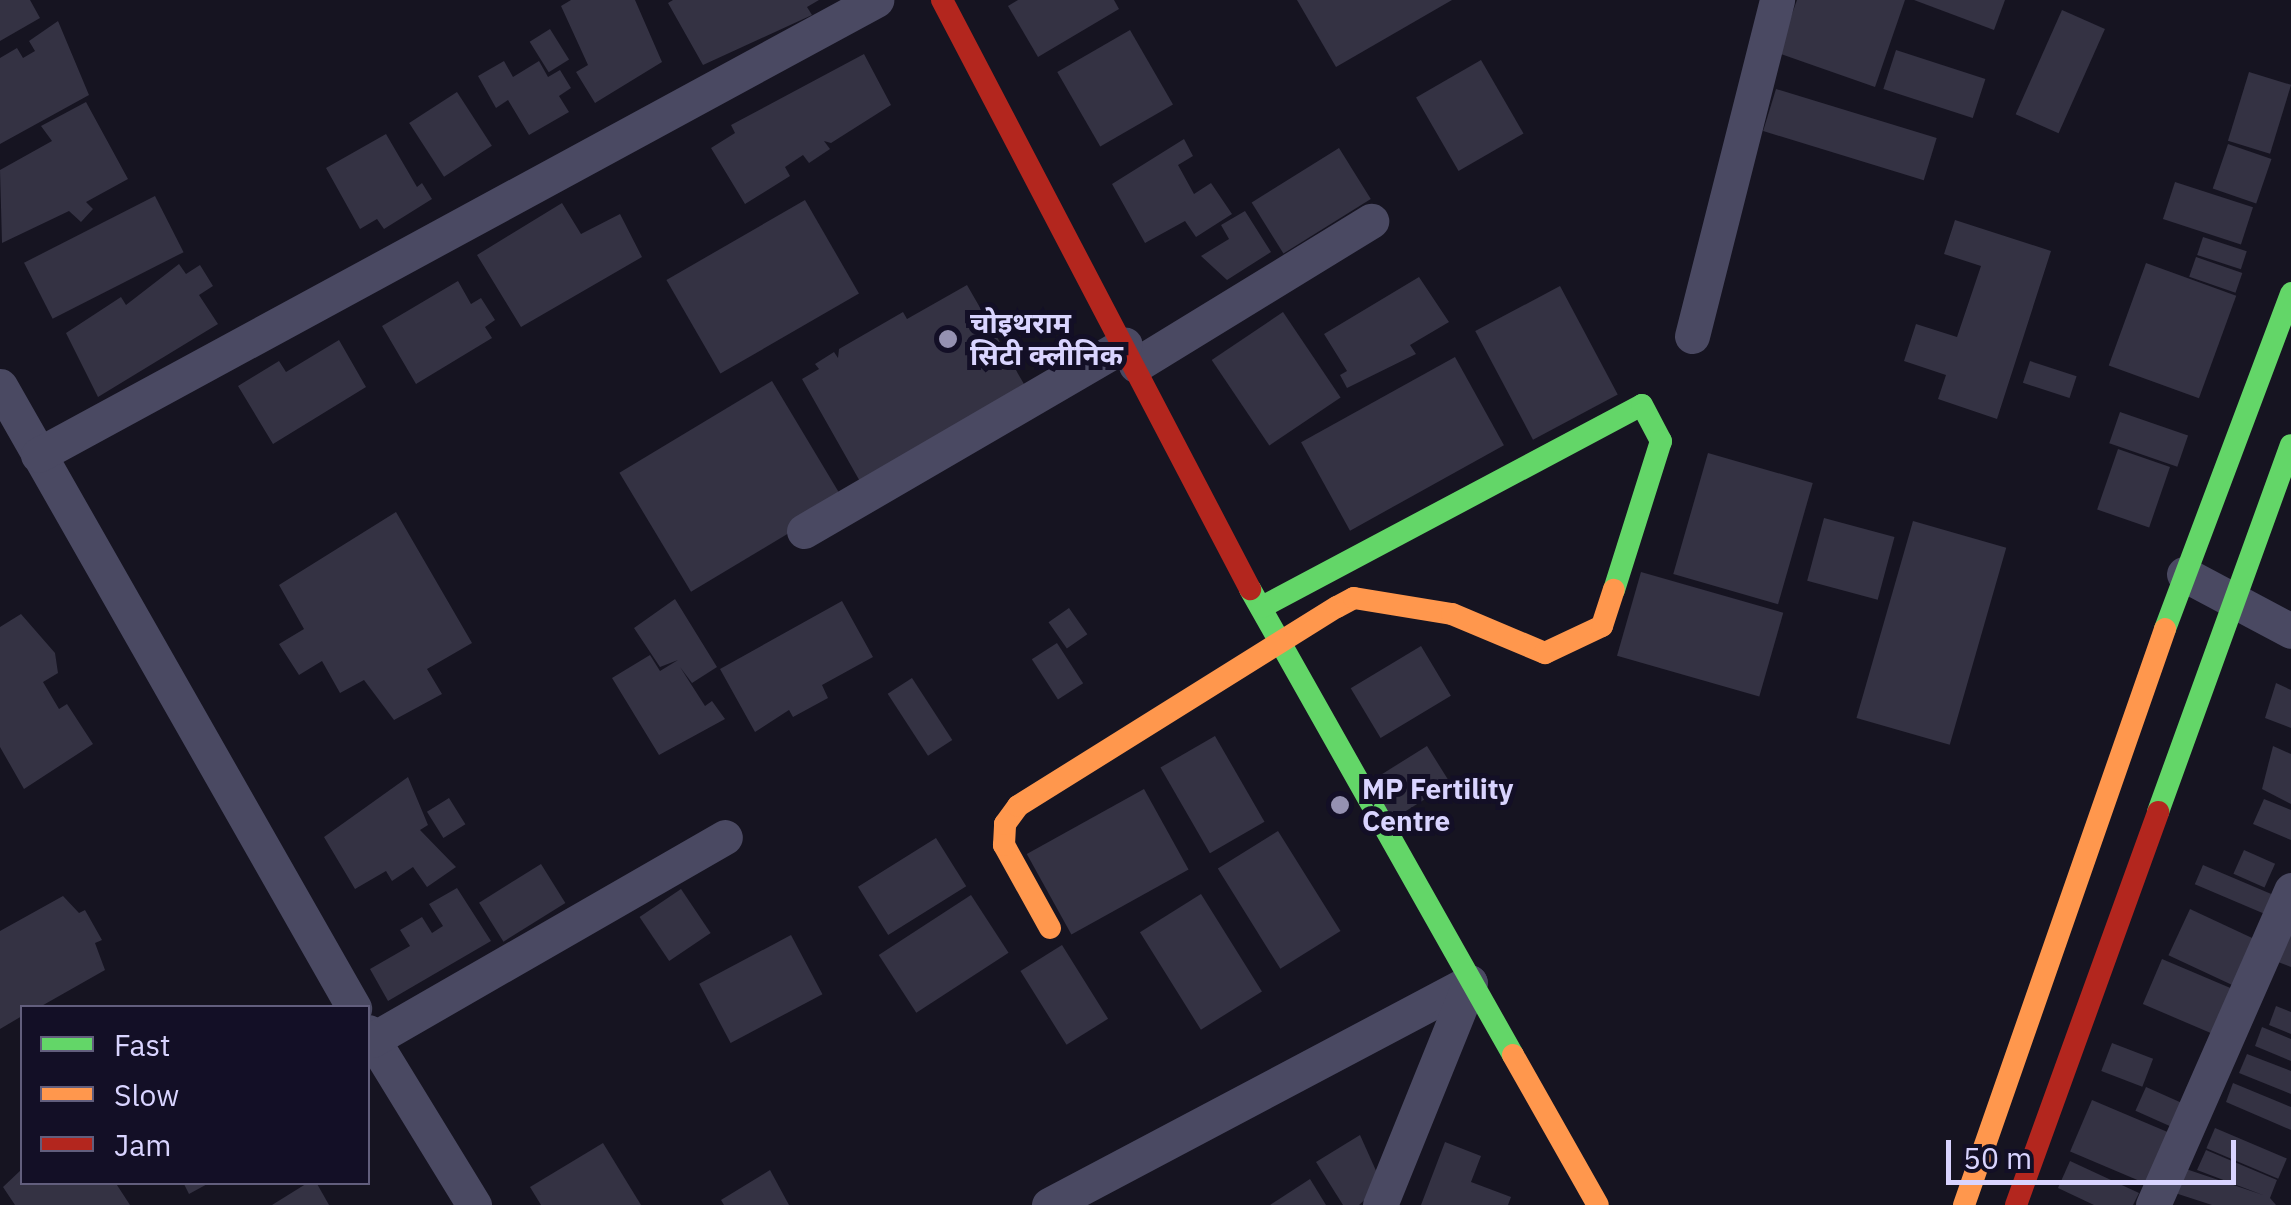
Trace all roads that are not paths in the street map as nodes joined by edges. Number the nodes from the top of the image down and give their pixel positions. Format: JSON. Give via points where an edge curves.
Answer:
{"nodes":[{"id":1,"x":876,"y":0,"type":"edge"},
{"id":2,"x":942,"y":0,"type":"edge"},
{"id":3,"x":1777,"y":0,"type":"edge"},
{"id":4,"x":1371,"y":221,"type":"dead end"},
{"id":5,"x":2291,"y":293,"type":"edge"},
{"id":6,"x":1692,"y":336,"type":"dead end"},
{"id":7,"x":1130,"y":354,"type":"junction"},
{"id":8,"x":0,"y":386,"type":"edge"},
{"id":9,"x":2291,"y":445,"type":"edge"},
{"id":10,"x":38,"y":455,"type":"junction"},
{"id":11,"x":804,"y":530,"type":"dead end"},
{"id":12,"x":1336,"y":562,"type":"junction"},
{"id":13,"x":2184,"y":574,"type":"junction"},
{"id":14,"x":1354,"y":598,"type":"junction"},
{"id":15,"x":2236,"y":602,"type":"junction"},
{"id":16,"x":1262,"y":607,"type":"junction"},
{"id":17,"x":2291,"y":631,"type":"edge"},
{"id":18,"x":1278,"y":644,"type":"junction"},
{"id":19,"x":725,"y":837,"type":"dead end"},
{"id":20,"x":2291,"y":890,"type":"edge"},
{"id":21,"x":1050,"y":928,"type":"dead end"},
{"id":22,"x":1470,"y":982,"type":"junction"},
{"id":23,"x":352,"y":1005,"type":"edge"},
{"id":24,"x":370,"y":1036,"type":"edge"},
{"id":25,"x":474,"y":1205,"type":"edge"},
{"id":26,"x":1048,"y":1205,"type":"edge"},
{"id":27,"x":1380,"y":1205,"type":"edge"},
{"id":28,"x":1598,"y":1205,"type":"edge"},
{"id":29,"x":1964,"y":1205,"type":"edge"},
{"id":30,"x":2016,"y":1205,"type":"edge"},
{"id":31,"x":2153,"y":1205,"type":"edge"}],
"edges":[{"from":1,"to":10,"type":"street"},
{"from":2,"to":7,"type":"street"},
{"from":3,"to":6,"type":"street"},
{"from":4,"to":7,"type":"street"},
{"from":5,"to":13,"type":"street"},
{"from":7,"to":11,"type":"street"},
{"from":7,"to":16,"type":"street"},
{"from":8,"to":10,"type":"street"},
{"from":9,"to":15,"type":"street"},
{"from":10,"to":23,"type":"street"},
{"from":12,"to":14,"type":"street"},
{"from":12,"to":14,"type":"street","via":[[1642,405],[1652,415],[1661,441],[1602,626],[1545,652],[1452,614]]},
{"from":12,"to":16,"type":"street"},
{"from":13,"to":15,"type":"street"},
{"from":13,"to":29,"type":"street"},
{"from":14,"to":18,"type":"street"},
{"from":15,"to":17,"type":"street"},
{"from":15,"to":30,"type":"street"},
{"from":16,"to":18,"type":"street"},
{"from":18,"to":21,"type":"street","via":[[1018,806],[1005,824],[1004,845]]},
{"from":18,"to":22,"type":"street"},
{"from":19,"to":24,"type":"street"},
{"from":20,"to":31,"type":"street"},
{"from":22,"to":26,"type":"street"},
{"from":22,"to":27,"type":"street"},
{"from":22,"to":28,"type":"street"},
{"from":24,"to":25,"type":"street"}]}
